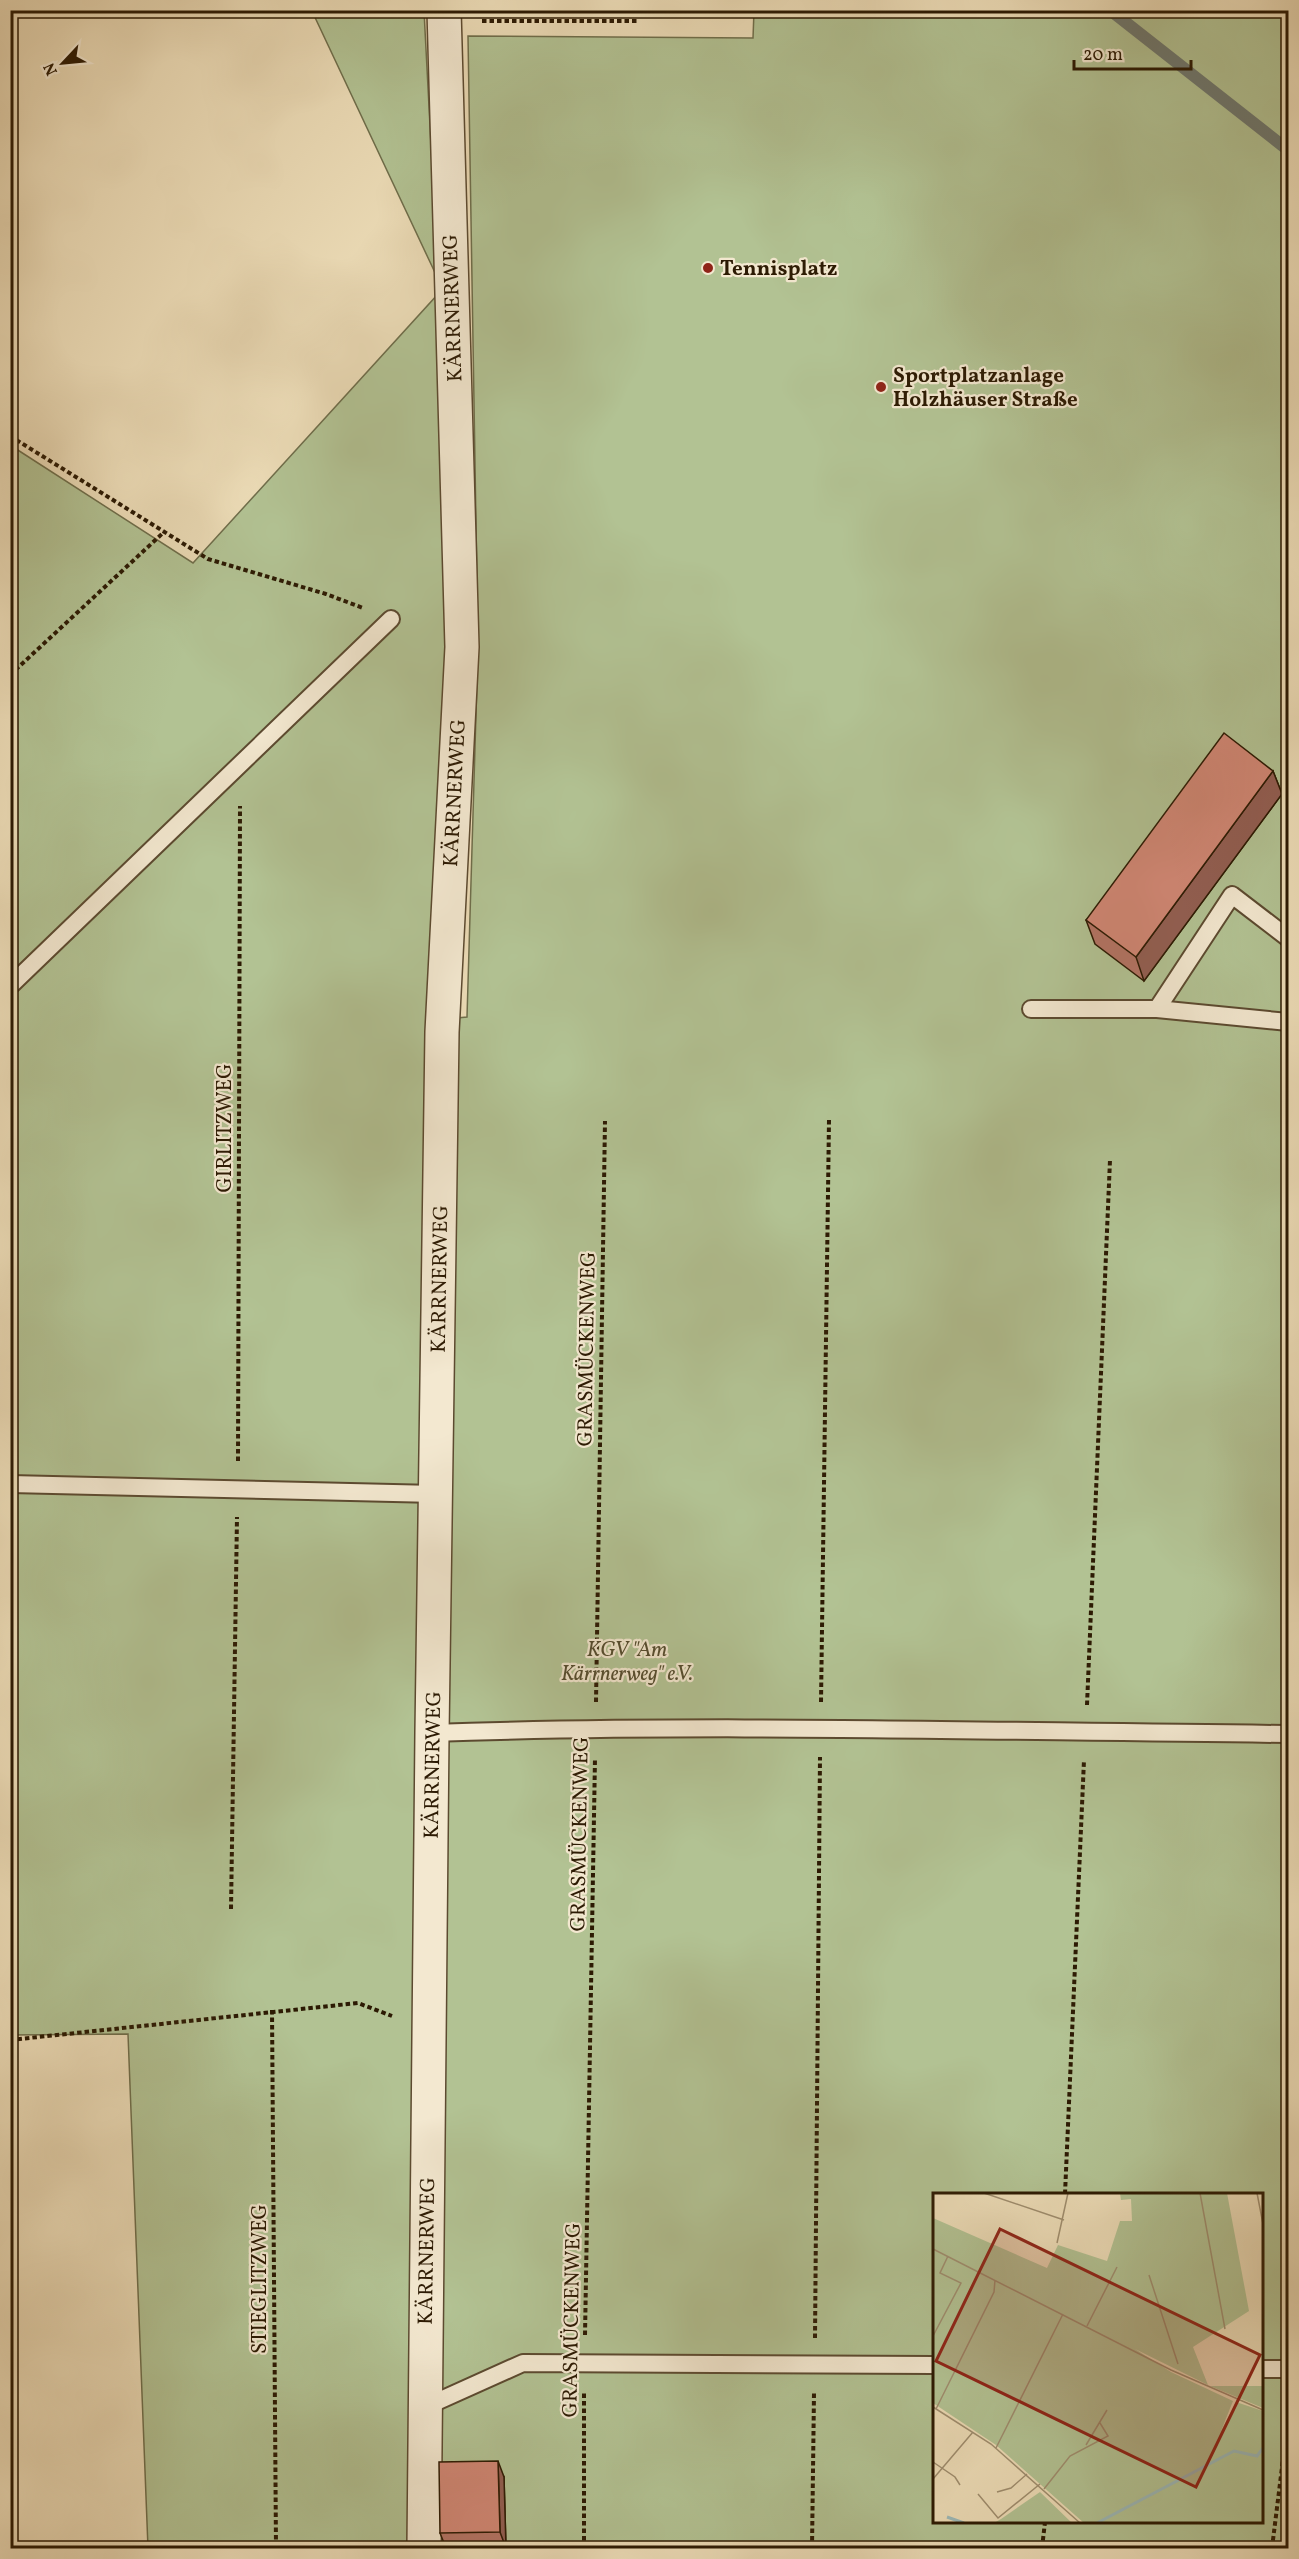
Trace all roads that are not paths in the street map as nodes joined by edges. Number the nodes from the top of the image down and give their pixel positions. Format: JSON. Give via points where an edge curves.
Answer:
{"nodes":[{"id":1,"x":444,"y":16,"type":"edge"},
{"id":2,"x":391,"y":619,"type":"road end"},
{"id":3,"x":1288,"y":938,"type":"edge"},
{"id":4,"x":12,"y":985,"type":"edge"},
{"id":5,"x":1031,"y":1009,"type":"dead end"},
{"id":6,"x":1156,"y":1009,"type":"junction"},
{"id":7,"x":1288,"y":1022,"type":"edge"},
{"id":8,"x":10,"y":1484,"type":"edge"},
{"id":9,"x":436,"y":1494,"type":"junction"},
{"id":10,"x":432,"y":1733,"type":"junction"},
{"id":11,"x":1288,"y":1734,"type":"edge"},
{"id":12,"x":933,"y":2365,"type":"edge"},
{"id":13,"x":1263,"y":2369,"type":"edge"},
{"id":14,"x":1288,"y":2369,"type":"edge"},
{"id":15,"x":425,"y":2407,"type":"junction"},
{"id":16,"x":424,"y":2548,"type":"edge"}],
"edges":[{"from":1,"to":9,"type":"street","name":"KÄRRNERWEG","via":[[462,646],[442,1032]]},
{"from":2,"to":4,"type":"lane"},
{"from":3,"to":6,"type":"lane","via":[[1232,895]]},
{"from":5,"to":6,"type":"lane"},
{"from":6,"to":7,"type":"lane"},
{"from":8,"to":9,"type":"lane"},
{"from":9,"to":10,"type":"street","name":"KÄRRNERWEG"},
{"from":10,"to":11,"type":"lane","via":[[821,1729]]},
{"from":10,"to":15,"type":"street","name":"KÄRRNERWEG"},
{"from":12,"to":15,"type":"lane","via":[[523,2363]]},
{"from":13,"to":14,"type":"lane"},
{"from":15,"to":16,"type":"street","name":"KÄRRNERWEG"}]}
